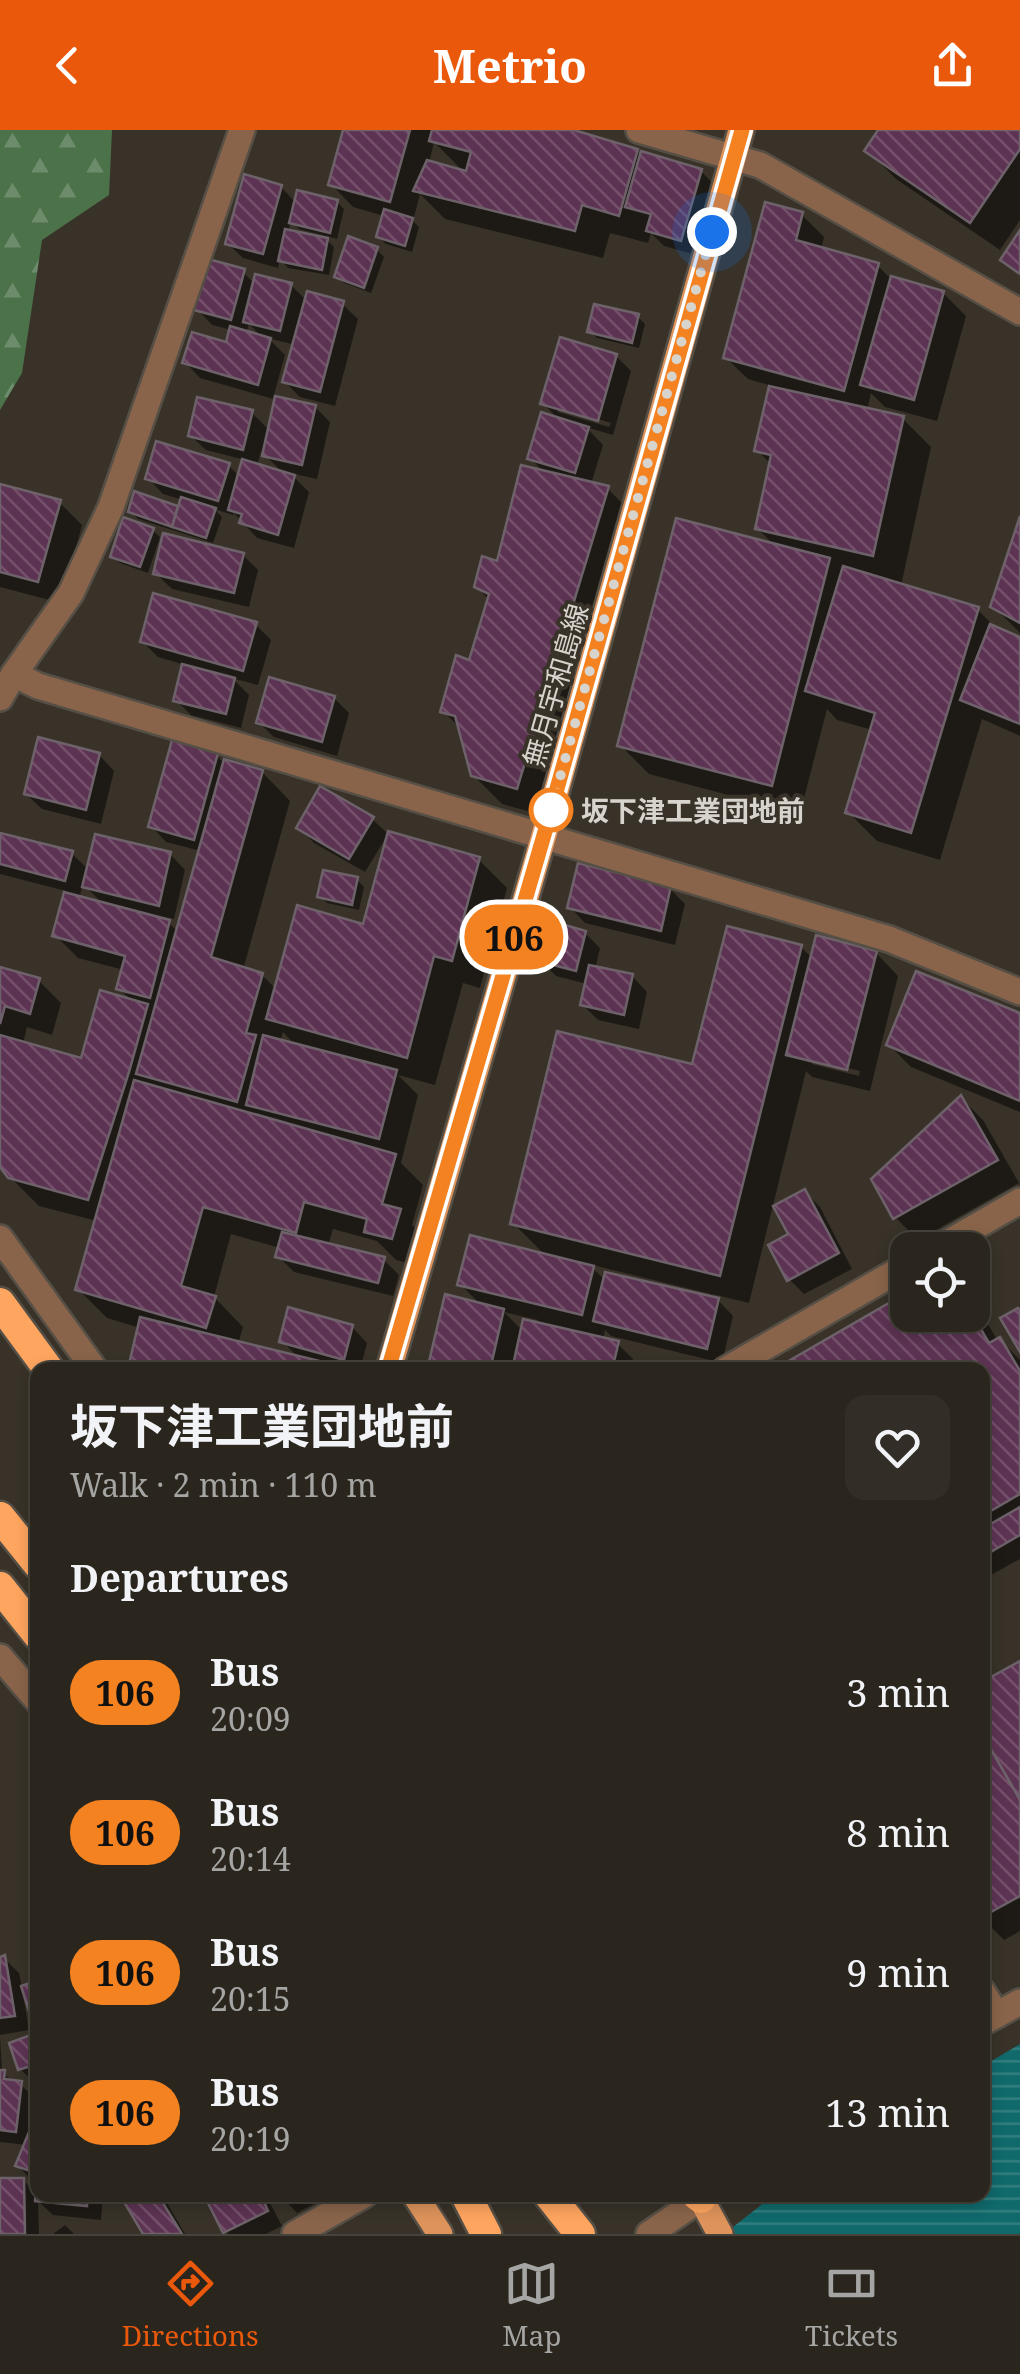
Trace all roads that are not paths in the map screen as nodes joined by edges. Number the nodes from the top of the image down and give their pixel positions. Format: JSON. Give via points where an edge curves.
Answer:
{"nodes":[{"id":1,"x":242,"y":130,"type":"edge"},
{"id":2,"x":640,"y":130,"type":"edge"},
{"id":3,"x":742,"y":130,"type":"edge"},
{"id":4,"x":734,"y":156,"type":"junction"},
{"id":5,"x":1020,"y":312,"type":"edge"},
{"id":6,"x":14,"y":674,"type":"junction"},
{"id":7,"x":0,"y":698,"type":"edge"},
{"id":8,"x":544,"y":835,"type":"junction"},
{"id":9,"x":1020,"y":992,"type":"edge"},
{"id":10,"x":1020,"y":1201,"type":"edge"},
{"id":11,"x":966,"y":1232,"type":"edge"},
{"id":12,"x":0,"y":1238,"type":"edge"},
{"id":13,"x":890,"y":1276,"type":"edge"},
{"id":14,"x":0,"y":1303,"type":"edge"},
{"id":15,"x":43,"y":1362,"type":"edge"},
{"id":16,"x":90,"y":1362,"type":"edge"},
{"id":17,"x":390,"y":1362,"type":"edge"},
{"id":18,"x":739,"y":1362,"type":"edge"},
{"id":19,"x":0,"y":1517,"type":"edge"},
{"id":20,"x":30,"y":1554,"type":"edge"},
{"id":21,"x":0,"y":1587,"type":"edge"},
{"id":22,"x":30,"y":1625,"type":"edge"},
{"id":23,"x":0,"y":1657,"type":"edge"},
{"id":24,"x":30,"y":1692,"type":"edge"},
{"id":25,"x":1020,"y":2002,"type":"edge"},
{"id":26,"x":990,"y":2019,"type":"edge"},
{"id":27,"x":352,"y":2202,"type":"edge"},
{"id":28,"x":419,"y":2202,"type":"edge"},
{"id":29,"x":554,"y":2202,"type":"edge"},
{"id":30,"x":693,"y":2202,"type":"edge"},
{"id":31,"x":704,"y":2202,"type":"edge"},
{"id":32,"x":295,"y":2234,"type":"edge"},
{"id":33,"x":440,"y":2234,"type":"edge"},
{"id":34,"x":580,"y":2234,"type":"edge"},
{"id":35,"x":649,"y":2234,"type":"edge"},
{"id":36,"x":720,"y":2234,"type":"edge"}],
"edges":[{"from":1,"to":6,"type":"street","via":[[111,507],[70,593]]},
{"from":2,"to":4,"type":"street"},
{"from":3,"to":4,"type":"main road","name":"無月宇和島線"},
{"from":4,"to":5,"type":"street"},
{"from":4,"to":8,"type":"main road","name":"無月宇和島線"},
{"from":6,"to":7,"type":"street"},
{"from":6,"to":8,"type":"street"},
{"from":8,"to":9,"type":"street","via":[[889,939]]},
{"from":8,"to":17,"type":"main road","name":"無月宇和島線"},
{"from":10,"to":11,"type":"street"},
{"from":12,"to":16,"type":"street"},
{"from":13,"to":18,"type":"street"},
{"from":14,"to":15,"type":"highway"},
{"from":19,"to":20,"type":"highway"},
{"from":21,"to":22,"type":"highway"},
{"from":23,"to":24,"type":"street"},
{"from":25,"to":26,"type":"street"},
{"from":27,"to":32,"type":"street"},
{"from":28,"to":33,"type":"main road"},
{"from":29,"to":34,"type":"highway"},
{"from":30,"to":35,"type":"street"},
{"from":31,"to":36,"type":"main road"}]}
